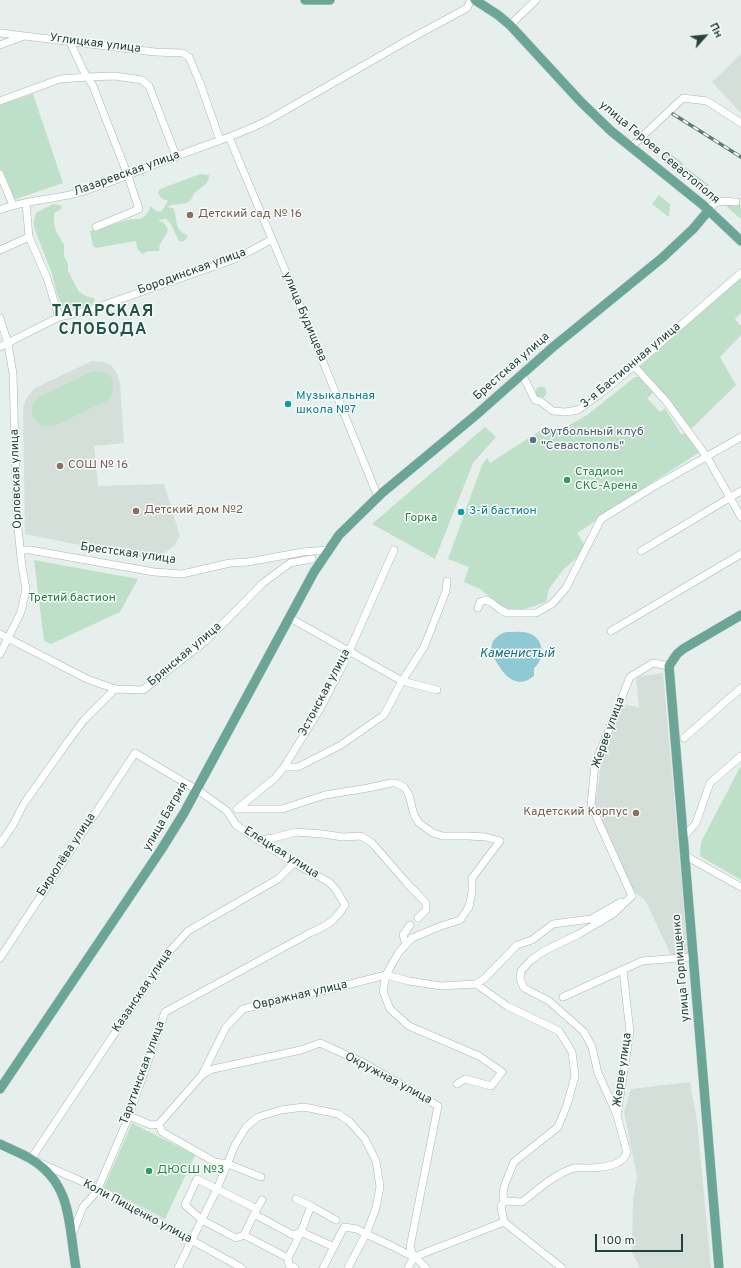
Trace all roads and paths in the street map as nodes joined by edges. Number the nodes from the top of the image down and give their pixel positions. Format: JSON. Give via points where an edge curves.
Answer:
{"nodes":[{"id":1,"x":305,"y":0,"type":"edge"},
{"id":2,"x":330,"y":0,"type":"edge"},
{"id":3,"x":471,"y":0,"type":"edge"},
{"id":4,"x":475,"y":0,"type":"edge"},
{"id":5,"x":536,"y":0,"type":"edge"},
{"id":6,"x":510,"y":25,"type":"junction"},
{"id":7,"x":0,"y":33,"type":"edge"},
{"id":8,"x":27,"y":36,"type":"junction"},
{"id":9,"x":70,"y":42,"type":"junction"},
{"id":10,"x":0,"y":45,"type":"edge"},
{"id":11,"x":88,"y":77,"type":"junction"},
{"id":12,"x":0,"y":101,"type":"edge"},
{"id":13,"x":741,"y":122,"type":"edge"},
{"id":14,"x":229,"y":137,"type":"junction"},
{"id":15,"x":220,"y":140,"type":"junction"},
{"id":16,"x":631,"y":148,"type":"junction"},
{"id":17,"x":176,"y":156,"type":"junction"},
{"id":18,"x":0,"y":174,"type":"edge"},
{"id":19,"x":128,"y":176,"type":"junction"},
{"id":20,"x":736,"y":202,"type":"dead end"},
{"id":21,"x":26,"y":203,"type":"junction"},
{"id":22,"x":13,"y":205,"type":"junction"},
{"id":23,"x":0,"y":210,"type":"edge"},
{"id":24,"x":709,"y":210,"type":"junction"},
{"id":25,"x":96,"y":227,"type":"dead end"},
{"id":26,"x":29,"y":237,"type":"junction"},
{"id":27,"x":271,"y":240,"type":"junction"},
{"id":28,"x":741,"y":240,"type":"edge"},
{"id":29,"x":0,"y":250,"type":"edge"},
{"id":30,"x":741,"y":273,"type":"edge"},
{"id":31,"x":59,"y":317,"type":"junction"},
{"id":32,"x":0,"y":318,"type":"edge"},
{"id":33,"x":8,"y":344,"type":"junction"},
{"id":34,"x":0,"y":348,"type":"edge"},
{"id":35,"x":634,"y":366,"type":"junction"},
{"id":36,"x":522,"y":374,"type":"junction"},
{"id":37,"x":741,"y":438,"type":"edge"},
{"id":38,"x":707,"y":457,"type":"junction"},
{"id":39,"x":741,"y":491,"type":"edge"},
{"id":40,"x":378,"y":497,"type":"junction"},
{"id":41,"x":730,"y":498,"type":"junction"},
{"id":42,"x":741,"y":517,"type":"edge"},
{"id":43,"x":330,"y":547,"type":"junction"},
{"id":44,"x":20,"y":550,"type":"junction"},
{"id":45,"x":394,"y":550,"type":"dead end"},
{"id":46,"x":642,"y":550,"type":"dead end"},
{"id":47,"x":741,"y":554,"type":"edge"},
{"id":48,"x":312,"y":559,"type":"dead end"},
{"id":49,"x":447,"y":580,"type":"dead end"},
{"id":50,"x":478,"y":608,"type":"dead end"},
{"id":51,"x":741,"y":615,"type":"edge"},
{"id":52,"x":290,"y":618,"type":"junction"},
{"id":53,"x":611,"y":631,"type":"dead end"},
{"id":54,"x":0,"y":634,"type":"edge"},
{"id":55,"x":9,"y":637,"type":"junction"},
{"id":56,"x":348,"y":650,"type":"junction"},
{"id":57,"x":0,"y":654,"type":"edge"},
{"id":58,"x":669,"y":666,"type":"junction"},
{"id":59,"x":402,"y":681,"type":"junction"},
{"id":60,"x":741,"y":688,"type":"edge"},
{"id":61,"x":115,"y":689,"type":"junction"},
{"id":62,"x":436,"y":690,"type":"dead end"},
{"id":63,"x":684,"y":738,"type":"dead end"},
{"id":64,"x":135,"y":753,"type":"joint"},
{"id":65,"x":741,"y":756,"type":"edge"},
{"id":66,"x":284,"y":767,"type":"junction"},
{"id":67,"x":196,"y":790,"type":"junction"},
{"id":68,"x":238,"y":809,"type":"junction"},
{"id":69,"x":227,"y":811,"type":"junction"},
{"id":70,"x":683,"y":838,"type":"junction"},
{"id":71,"x":258,"y":840,"type":"junction"},
{"id":72,"x":0,"y":844,"type":"edge"},
{"id":73,"x":684,"y":855,"type":"junction"},
{"id":74,"x":294,"y":863,"type":"junction"},
{"id":75,"x":741,"y":887,"type":"edge"},
{"id":76,"x":632,"y":896,"type":"junction"},
{"id":77,"x":345,"y":905,"type":"joint"},
{"id":78,"x":418,"y":918,"type":"dead end"},
{"id":79,"x":410,"y":925,"type":"dead end"},
{"id":80,"x":406,"y":944,"type":"junction"},
{"id":81,"x":692,"y":957,"type":"junction"},
{"id":82,"x":0,"y":958,"type":"edge"},
{"id":83,"x":623,"y":970,"type":"junction"},
{"id":84,"x":386,"y":975,"type":"junction"},
{"id":85,"x":476,"y":984,"type":"junction"},
{"id":86,"x":563,"y":997,"type":"dead end"},
{"id":87,"x":202,"y":1075,"type":"junction"},
{"id":88,"x":457,"y":1084,"type":"dead end"},
{"id":89,"x":0,"y":1089,"type":"edge"},
{"id":90,"x":129,"y":1116,"type":"junction"},
{"id":91,"x":617,"y":1116,"type":"junction"},
{"id":92,"x":159,"y":1124,"type":"junction"},
{"id":93,"x":0,"y":1144,"type":"edge"},
{"id":94,"x":31,"y":1159,"type":"junction"},
{"id":95,"x":228,"y":1164,"type":"junction"},
{"id":96,"x":261,"y":1176,"type":"dead end"},
{"id":97,"x":99,"y":1189,"type":"junction"},
{"id":98,"x":217,"y":1189,"type":"junction"},
{"id":99,"x":296,"y":1199,"type":"dead end"},
{"id":100,"x":262,"y":1200,"type":"dead end"},
{"id":101,"x":504,"y":1201,"type":"junction"},
{"id":102,"x":311,"y":1206,"type":"junction"},
{"id":103,"x":256,"y":1212,"type":"junction"},
{"id":104,"x":202,"y":1220,"type":"junction"},
{"id":105,"x":336,"y":1220,"type":"dead end"},
{"id":106,"x":504,"y":1222,"type":"junction"},
{"id":107,"x":301,"y":1232,"type":"junction"},
{"id":108,"x":366,"y":1234,"type":"junction"},
{"id":109,"x":244,"y":1235,"type":"junction"},
{"id":110,"x":71,"y":1237,"type":"junction"},
{"id":111,"x":192,"y":1241,"type":"junction"},
{"id":112,"x":334,"y":1247,"type":"junction"},
{"id":113,"x":414,"y":1257,"type":"junction"},
{"id":114,"x":288,"y":1258,"type":"junction"},
{"id":115,"x":76,"y":1268,"type":"edge"},
{"id":116,"x":178,"y":1268,"type":"edge"},
{"id":117,"x":242,"y":1268,"type":"edge"},
{"id":118,"x":295,"y":1268,"type":"edge"},
{"id":119,"x":323,"y":1268,"type":"edge"},
{"id":120,"x":348,"y":1268,"type":"edge"},
{"id":121,"x":408,"y":1268,"type":"edge"},
{"id":122,"x":426,"y":1268,"type":"edge"},
{"id":123,"x":562,"y":1268,"type":"edge"},
{"id":124,"x":719,"y":1268,"type":"edge"}],
"edges":[{"from":1,"to":2,"type":"main road"},
{"from":3,"to":14,"type":"street","name":"Лазаревская улица","via":[[467,8],[270,119]]},
{"from":4,"to":6,"type":"main road","name":"улица Героев Севастополя"},
{"from":5,"to":6,"type":"street"},
{"from":6,"to":16,"type":"main road","name":"улица Героев Севастополя","via":[[581,102]]},
{"from":7,"to":8,"type":"street","name":"Углицкая улица"},
{"from":8,"to":9,"type":"street","name":"Углицкая улица"},
{"from":8,"to":10,"type":"street"},
{"from":9,"to":11,"type":"street"},
{"from":9,"to":15,"type":"street","name":"Углицкая улица","via":[[183,53],[189,57]]},
{"from":11,"to":12,"type":"street","via":[[60,79]]},
{"from":11,"to":17,"type":"street","via":[[115,76],[147,83]]},
{"from":11,"to":19,"type":"street"},
{"from":13,"to":16,"type":"street","via":[[707,101],[683,98]]},
{"from":14,"to":15,"type":"street","name":"Лазаревская улица"},
{"from":14,"to":27,"type":"street","name":"улица Будищева"},
{"from":15,"to":17,"type":"street","name":"Лазаревская улица"},
{"from":16,"to":24,"type":"main road","name":"улица Героев Севастополя"},
{"from":17,"to":19,"type":"street","name":"Лазаревская улица"},
{"from":18,"to":22,"type":"street"},
{"from":19,"to":21,"type":"street","name":"Лазаревская улица","via":[[77,193]]},
{"from":19,"to":25,"type":"street","via":[[139,209]]},
{"from":20,"to":24,"type":"street","via":[[715,203]]},
{"from":21,"to":22,"type":"street","name":"Лазаревская улица"},
{"from":21,"to":26,"type":"street"},
{"from":22,"to":23,"type":"street","name":"Лазаревская улица"},
{"from":24,"to":28,"type":"main road","name":"улица Героев Севастополя"},
{"from":24,"to":36,"type":"main road","name":"Брестская улица","via":[[662,258]]},
{"from":26,"to":29,"type":"street"},
{"from":26,"to":31,"type":"street","via":[[47,278]]},
{"from":27,"to":31,"type":"street","name":"Бородинская улица","via":[[235,259],[87,311]]},
{"from":27,"to":40,"type":"street","name":"улица Будищева"},
{"from":30,"to":35,"type":"street","name":"3-я Бастионная улица"},
{"from":31,"to":33,"type":"street","name":"Бородинская улица"},
{"from":32,"to":33,"type":"street","name":"Орловская улица"},
{"from":33,"to":34,"type":"street","name":"Бородинская улица"},
{"from":33,"to":44,"type":"street","name":"Орловская улица","via":[[13,374]]},
{"from":35,"to":36,"type":"street","name":"3-я Бастионная улица","via":[[578,410],[565,412],[553,411],[535,400]]},
{"from":35,"to":38,"type":"street","via":[[666,401]]},
{"from":36,"to":40,"type":"main road","name":"Брестская улица"},
{"from":37,"to":38,"type":"street"},
{"from":38,"to":41,"type":"street"},
{"from":38,"to":50,"type":"street","via":[[653,487],[602,520],[566,588],[552,604],[536,613],[520,614],[507,614],[486,600],[480,602]]},
{"from":39,"to":41,"type":"street"},
{"from":40,"to":43,"type":"main road","name":"Брестская улица"},
{"from":41,"to":42,"type":"street"},
{"from":41,"to":46,"type":"street"},
{"from":43,"to":44,"type":"street","name":"Брестская улица","via":[[230,563],[182,574],[154,572]]},
{"from":43,"to":52,"type":"main road","name":"улица Багрия"},
{"from":44,"to":55,"type":"street","name":"Орловская улица","via":[[26,588],[21,612]]},
{"from":45,"to":56,"type":"street","name":"Эстонская улица"},
{"from":47,"to":53,"type":"street"},
{"from":48,"to":61,"type":"street","name":"Брянская улица","via":[[290,563],[269,579],[207,640],[143,690]]},
{"from":49,"to":59,"type":"street","via":[[446,591],[424,647]]},
{"from":51,"to":58,"type":"main road","via":[[684,649]]},
{"from":52,"to":56,"type":"street"},
{"from":52,"to":67,"type":"main road","name":"улица Багрия"},
{"from":54,"to":55,"type":"street","name":"Брянская улица"},
{"from":55,"to":57,"type":"street","name":"Орловская улица"},
{"from":55,"to":61,"type":"street","name":"Брянская улица","via":[[87,679]]},
{"from":56,"to":59,"type":"street"},
{"from":56,"to":66,"type":"street","name":"Эстонская улица","via":[[320,709]]},
{"from":58,"to":70,"type":"main road","name":"улица Горпищенко"},
{"from":58,"to":76,"type":"street","name":"Жерве улица","via":[[652,663],[630,677],[596,764],[591,805]]},
{"from":59,"to":62,"type":"street"},
{"from":59,"to":66,"type":"street","via":[[384,715],[341,744],[298,767]]},
{"from":60,"to":63,"type":"street"},
{"from":61,"to":72,"type":"street","via":[[84,720],[66,744],[23,805]]},
{"from":64,"to":67,"type":"street","name":"Елецкая улица"},
{"from":64,"to":82,"type":"street","name":"Бирюлёва улица"},
{"from":65,"to":70,"type":"street","via":[[710,783],[696,823]]},
{"from":66,"to":68,"type":"street","name":"Эстонская улица","via":[[275,778]]},
{"from":67,"to":69,"type":"street","name":"Елецкая улица"},
{"from":67,"to":89,"type":"main road","name":"улица Багрия","via":[[161,850]]},
{"from":68,"to":69,"type":"street","name":"Эстонская улица"},
{"from":68,"to":80,"type":"street","via":[[282,809],[325,796],[396,783],[404,787],[409,795],[418,823],[433,833],[443,836],[486,837],[500,841],[472,878],[470,908],[460,920],[412,938]]},
{"from":69,"to":71,"type":"street","name":"Елецкая улица","via":[[236,824]]},
{"from":70,"to":73,"type":"main road","name":"улица Горпищенко"},
{"from":71,"to":74,"type":"street","name":"Елецкая улица"},
{"from":71,"to":78,"type":"street","via":[[296,832],[343,837],[361,836],[372,843],[426,903],[426,910]]},
{"from":73,"to":75,"type":"street"},
{"from":73,"to":81,"type":"main road","name":"улица Горпищенко"},
{"from":74,"to":77,"type":"street","name":"Елецкая улица","via":[[329,882]]},
{"from":74,"to":94,"type":"street","name":"Казанская улица","via":[[278,879],[188,931],[168,953]]},
{"from":76,"to":85,"type":"street","via":[[591,919],[553,924],[532,940],[517,945]]},
{"from":76,"to":91,"type":"street","via":[[612,914],[531,960],[521,971],[520,979],[524,988],[549,1001],[584,1032]]},
{"from":77,"to":90,"type":"street","name":"Тарутинская улица","via":[[338,916],[325,927],[165,1012]]},
{"from":79,"to":80,"type":"street","via":[[403,935]]},
{"from":80,"to":84,"type":"street"},
{"from":81,"to":83,"type":"street","via":[[642,961]]},
{"from":81,"to":124,"type":"main road","name":"улица Горпищенко"},
{"from":83,"to":86,"type":"street"},
{"from":83,"to":91,"type":"street","name":"Жерве улица","via":[[630,1032]]},
{"from":84,"to":85,"type":"street","via":[[441,986]]},
{"from":84,"to":87,"type":"street","name":"Овражная улица","via":[[243,1009],[226,1027]]},
{"from":84,"to":88,"type":"street","via":[[383,992],[390,1009],[409,1026],[479,1056],[502,1072],[491,1086],[465,1079]]},
{"from":85,"to":101,"type":"street","via":[[507,1006],[559,1031],[572,1052],[576,1076],[558,1127],[514,1162],[505,1184]]},
{"from":87,"to":92,"type":"street"},
{"from":87,"to":113,"type":"street","name":"Окружная улица","via":[[213,1069],[320,1044],[364,1064],[438,1106],[410,1247]]},
{"from":90,"to":92,"type":"street","via":[[151,1126]]},
{"from":90,"to":97,"type":"street","name":"Тарутинская улица"},
{"from":91,"to":101,"type":"street","name":"Жерве улица","via":[[627,1152],[623,1160],[616,1164],[572,1168],[551,1179],[522,1202]]},
{"from":92,"to":95,"type":"street","via":[[162,1132],[215,1162]]},
{"from":93,"to":94,"type":"main road"},
{"from":94,"to":97,"type":"street","name":"Коли Пищенко улица"},
{"from":94,"to":110,"type":"main road","via":[[52,1176],[59,1186],[66,1203]]},
{"from":95,"to":96,"type":"street"},
{"from":95,"to":98,"type":"street"},
{"from":95,"to":108,"type":"street","via":[[235,1145],[246,1127],[258,1116],[304,1107],[338,1114],[349,1121],[365,1139],[376,1161],[380,1187],[376,1208]]},
{"from":97,"to":110,"type":"street","name":"Тарутинская улица","via":[[83,1207]]},
{"from":97,"to":111,"type":"street","name":"Коли Пищенко улица"},
{"from":98,"to":103,"type":"street"},
{"from":98,"to":104,"type":"street"},
{"from":98,"to":104,"type":"street","via":[[197,1179],[185,1205]]},
{"from":99,"to":102,"type":"street"},
{"from":100,"to":103,"type":"street"},
{"from":101,"to":106,"type":"street","via":[[501,1206]]},
{"from":102,"to":105,"type":"street"},
{"from":102,"to":107,"type":"street"},
{"from":103,"to":107,"type":"street","via":[[293,1235]]},
{"from":103,"to":109,"type":"street"},
{"from":104,"to":109,"type":"street","via":[[236,1238]]},
{"from":104,"to":111,"type":"street"},
{"from":106,"to":113,"type":"street"},
{"from":106,"to":123,"type":"street"},
{"from":107,"to":112,"type":"street"},
{"from":107,"to":114,"type":"street"},
{"from":108,"to":112,"type":"street","via":[[357,1229],[344,1227]]},
{"from":108,"to":113,"type":"street"},
{"from":108,"to":120,"type":"street"},
{"from":109,"to":114,"type":"street"},
{"from":110,"to":115,"type":"main road"},
{"from":111,"to":116,"type":"street"},
{"from":111,"to":117,"type":"street","name":"Коли Пищенко улица"},
{"from":112,"to":119,"type":"street"},
{"from":113,"to":121,"type":"street"},
{"from":113,"to":122,"type":"street"},
{"from":114,"to":118,"type":"street","via":[[290,1265]]}]}
